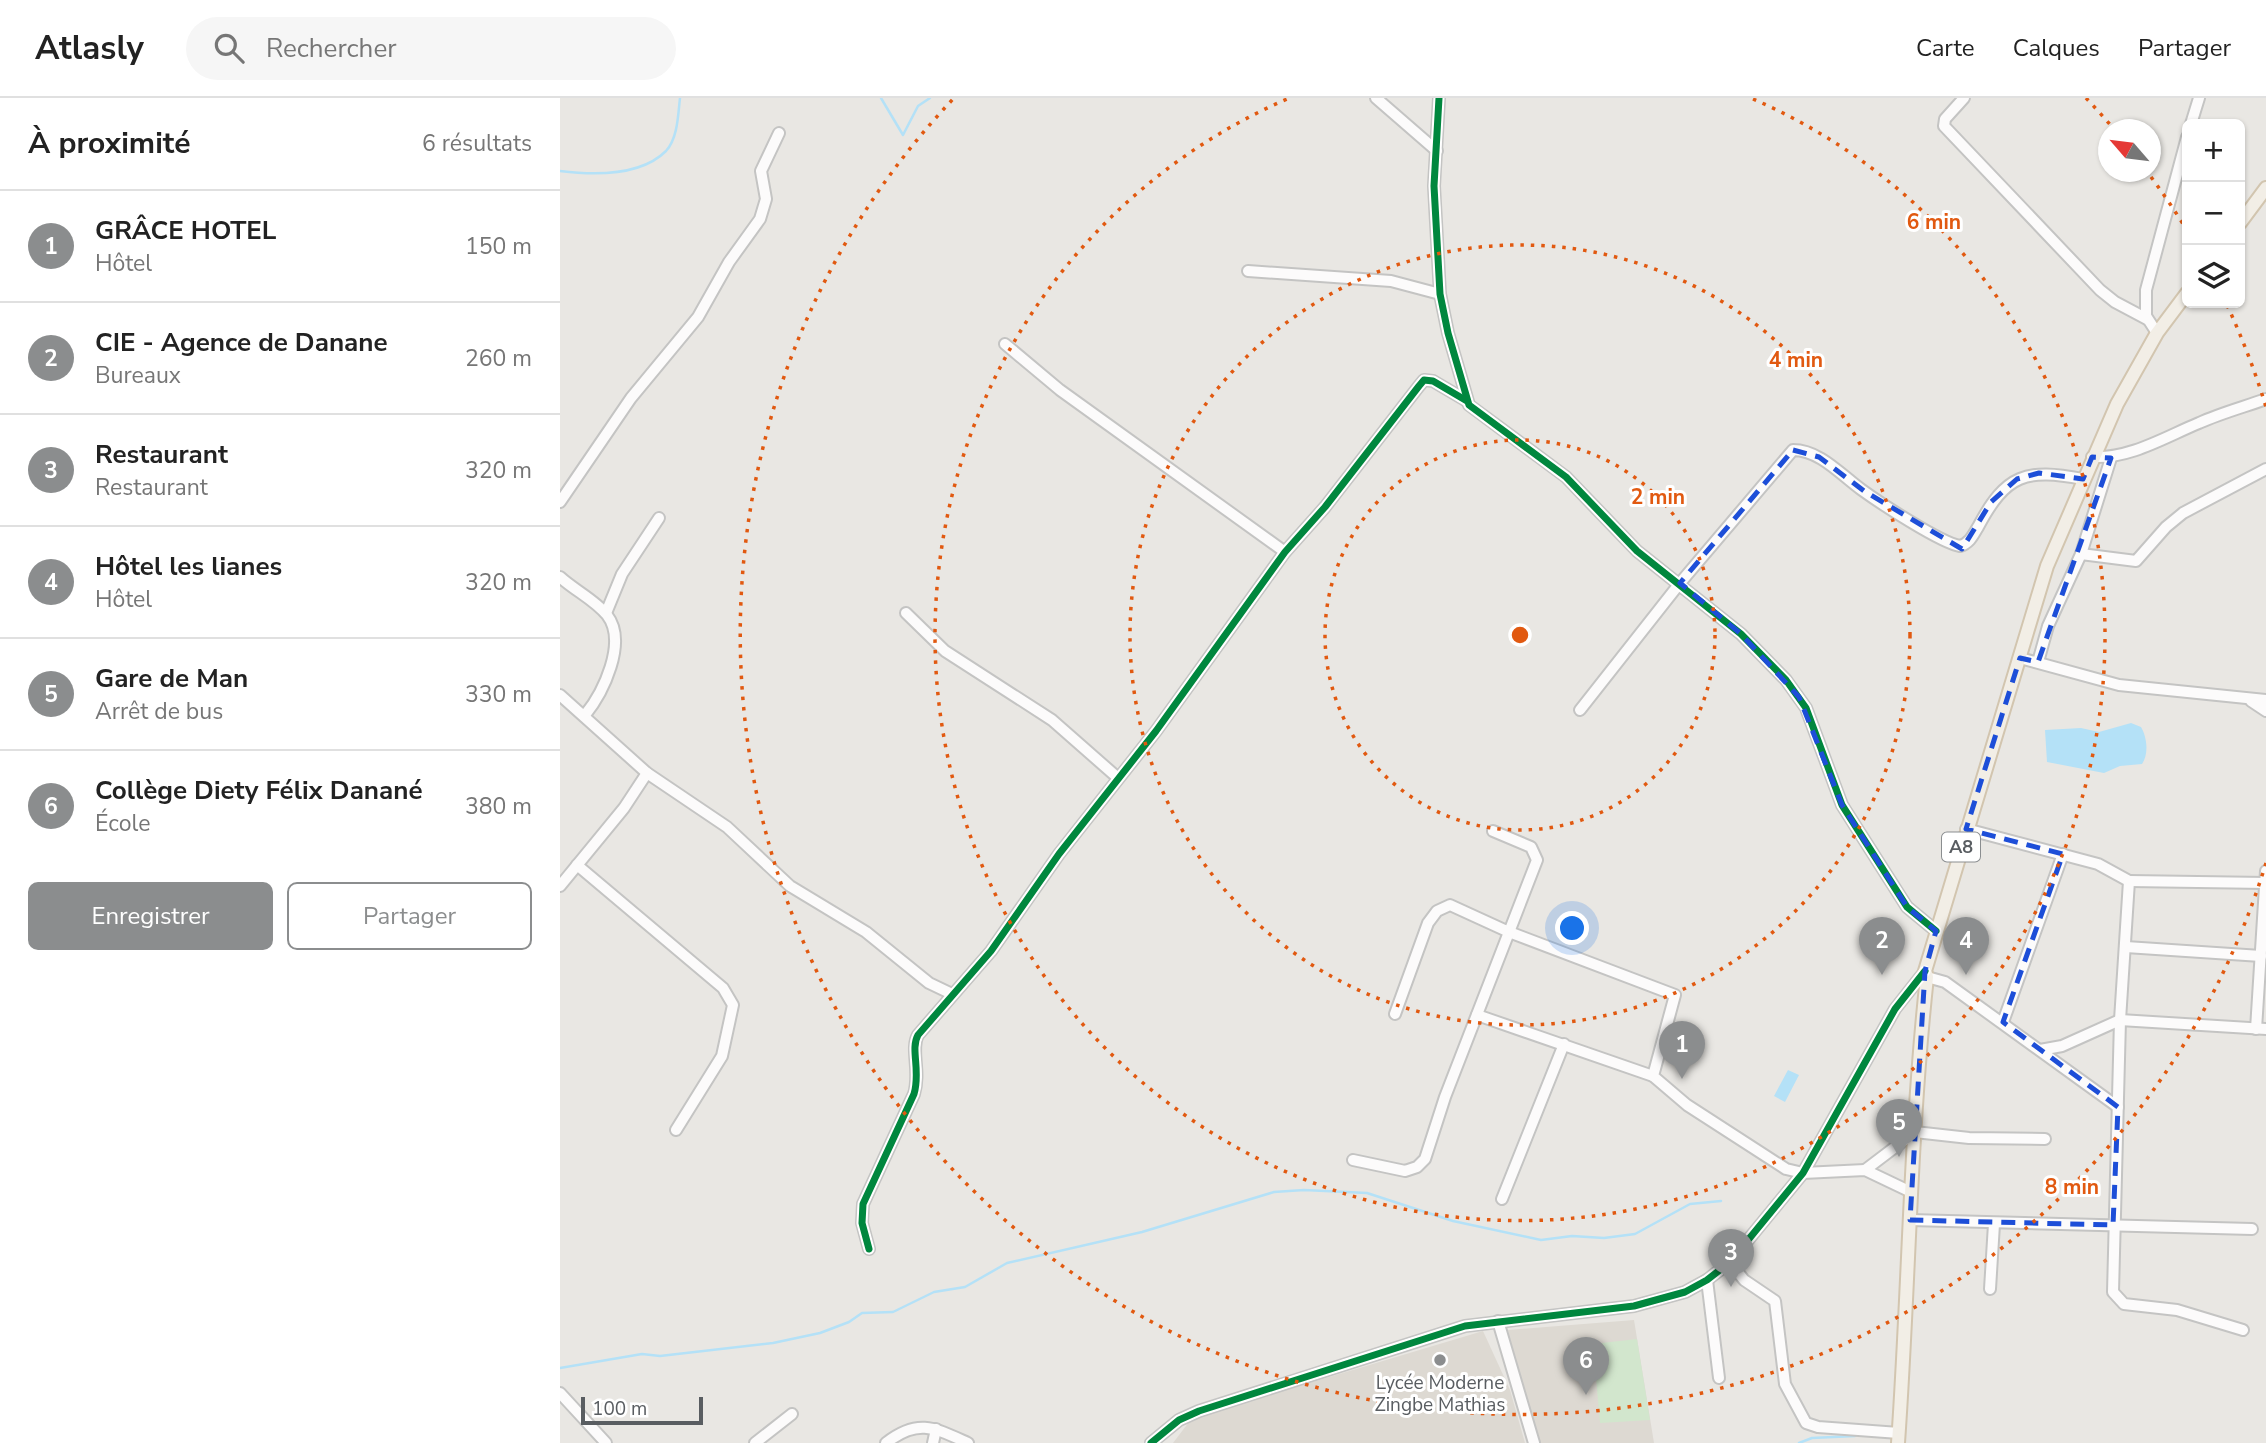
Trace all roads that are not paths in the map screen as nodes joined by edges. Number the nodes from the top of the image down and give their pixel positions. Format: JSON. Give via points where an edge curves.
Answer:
{"nodes":[{"id":1,"x":1376,"y":98,"type":"edge"},
{"id":2,"x":1439,"y":98,"type":"edge"},
{"id":3,"x":1964,"y":98,"type":"edge"},
{"id":4,"x":2199,"y":98,"type":"edge"},
{"id":5,"x":2193,"y":119,"type":"edge"},
{"id":6,"x":779,"y":133,"type":"dead end"},
{"id":7,"x":1437,"y":151,"type":"junction"},
{"id":8,"x":2182,"y":156,"type":"edge"},
{"id":9,"x":2266,"y":188,"type":"edge"},
{"id":10,"x":2245,"y":216,"type":"edge"},
{"id":11,"x":1248,"y":271,"type":"dead end"},
{"id":12,"x":1440,"y":294,"type":"junction"},
{"id":13,"x":2182,"y":300,"type":"edge"},
{"id":14,"x":2147,"y":319,"type":"junction"},
{"id":15,"x":2157,"y":333,"type":"junction"},
{"id":16,"x":1005,"y":344,"type":"dead end"},
{"id":17,"x":2266,"y":399,"type":"edge"},
{"id":18,"x":1467,"y":401,"type":"junction"},
{"id":19,"x":2092,"y":457,"type":"junction"},
{"id":20,"x":2111,"y":458,"type":"junction"},
{"id":21,"x":2266,"y":469,"type":"edge"},
{"id":22,"x":2083,"y":479,"type":"junction"},
{"id":23,"x":560,"y":502,"type":"edge"},
{"id":24,"x":659,"y":518,"type":"dead end"},
{"id":25,"x":1285,"y":552,"type":"junction"},
{"id":26,"x":2081,"y":554,"type":"junction"},
{"id":27,"x":560,"y":577,"type":"edge"},
{"id":28,"x":1680,"y":583,"type":"junction"},
{"id":29,"x":606,"y":613,"type":"junction"},
{"id":30,"x":906,"y":613,"type":"dead end"},
{"id":31,"x":2020,"y":657,"type":"junction"},
{"id":32,"x":2038,"y":663,"type":"junction"},
{"id":33,"x":560,"y":695,"type":"edge"},
{"id":34,"x":2266,"y":700,"type":"edge"},
{"id":35,"x":2251,"y":701,"type":"junction"},
{"id":36,"x":1580,"y":710,"type":"dead end"},
{"id":37,"x":2266,"y":711,"type":"edge"},
{"id":38,"x":585,"y":715,"type":"junction"},
{"id":39,"x":647,"y":773,"type":"junction"},
{"id":40,"x":1118,"y":778,"type":"junction"},
{"id":41,"x":1966,"y":829,"type":"junction"},
{"id":42,"x":1493,"y":831,"type":"dead end"},
{"id":43,"x":2063,"y":855,"type":"junction"},
{"id":44,"x":578,"y":865,"type":"junction"},
{"id":45,"x":2266,"y":870,"type":"edge"},
{"id":46,"x":2129,"y":881,"type":"junction"},
{"id":47,"x":2266,"y":883,"type":"edge"},
{"id":48,"x":560,"y":886,"type":"edge"},
{"id":49,"x":1936,"y":930,"type":"junction"},
{"id":50,"x":1509,"y":932,"type":"junction"},
{"id":51,"x":2126,"y":947,"type":"junction"},
{"id":52,"x":2261,"y":956,"type":"junction"},
{"id":53,"x":1926,"y":974,"type":"junction"},
{"id":54,"x":952,"y":994,"type":"junction"},
{"id":55,"x":1395,"y":1014,"type":"dead end"},
{"id":56,"x":1477,"y":1015,"type":"junction"},
{"id":57,"x":2120,"y":1020,"type":"junction"},
{"id":58,"x":2003,"y":1022,"type":"junction"},
{"id":59,"x":2261,"y":1029,"type":"edge"},
{"id":60,"x":1564,"y":1044,"type":"junction"},
{"id":61,"x":2040,"y":1050,"type":"junction"},
{"id":62,"x":1653,"y":1076,"type":"junction"},
{"id":63,"x":2118,"y":1107,"type":"junction"},
{"id":64,"x":676,"y":1130,"type":"dead end"},
{"id":65,"x":1915,"y":1132,"type":"junction"},
{"id":66,"x":2045,"y":1139,"type":"dead end"},
{"id":67,"x":1353,"y":1160,"type":"dead end"},
{"id":68,"x":1865,"y":1170,"type":"junction"},
{"id":69,"x":1802,"y":1173,"type":"junction"},
{"id":70,"x":1909,"y":1191,"type":"junction"},
{"id":71,"x":1502,"y":1199,"type":"dead end"},
{"id":72,"x":1910,"y":1220,"type":"junction"},
{"id":73,"x":1994,"y":1224,"type":"junction"},
{"id":74,"x":2113,"y":1226,"type":"junction"},
{"id":75,"x":2252,"y":1229,"type":"dead end"},
{"id":76,"x":869,"y":1249,"type":"dead end"},
{"id":77,"x":1730,"y":1262,"type":"junction"},
{"id":78,"x":1707,"y":1280,"type":"junction"},
{"id":79,"x":1990,"y":1289,"type":"dead end"},
{"id":80,"x":1498,"y":1321,"type":"junction"},
{"id":81,"x":2243,"y":1330,"type":"dead end"},
{"id":82,"x":1719,"y":1378,"type":"dead end"},
{"id":83,"x":560,"y":1393,"type":"edge"},
{"id":84,"x":792,"y":1414,"type":"dead end"},
{"id":85,"x":936,"y":1429,"type":"junction"},
{"id":86,"x":1899,"y":1438,"type":"edge"},
{"id":87,"x":606,"y":1443,"type":"edge"},
{"id":88,"x":755,"y":1443,"type":"edge"},
{"id":89,"x":886,"y":1443,"type":"edge"},
{"id":90,"x":933,"y":1443,"type":"edge"},
{"id":91,"x":968,"y":1443,"type":"edge"},
{"id":92,"x":1151,"y":1443,"type":"edge"},
{"id":93,"x":1534,"y":1443,"type":"edge"}],
"edges":[{"from":1,"to":7,"type":"street"},
{"from":2,"to":7,"type":"street"},
{"from":3,"to":14,"type":"street","via":[[1944,126],[2101,290]]},
{"from":4,"to":5,"type":"street"},
{"from":6,"to":23,"type":"street","via":[[760,175],[766,199],[760,219],[698,317],[631,398]]},
{"from":7,"to":12,"type":"street","via":[[1434,187]]},
{"from":8,"to":14,"type":"street","via":[[2146,289]]},
{"from":9,"to":10,"type":"main road"},
{"from":11,"to":12,"type":"street","via":[[1391,281]]},
{"from":12,"to":18,"type":"street"},
{"from":13,"to":15,"type":"main road","number":"A8"},
{"from":14,"to":15,"type":"street"},
{"from":15,"to":19,"type":"main road","number":"A8"},
{"from":16,"to":25,"type":"street","via":[[1060,390]]},
{"from":17,"to":20,"type":"street"},
{"from":18,"to":25,"type":"street","via":[[1433,380],[1424,380]]},
{"from":18,"to":28,"type":"street","via":[[1566,478],[1648,562]]},
{"from":19,"to":20,"type":"street"},
{"from":19,"to":22,"type":"main road","number":"A8"},
{"from":20,"to":26,"type":"street"},
{"from":21,"to":26,"type":"street","via":[[2183,513],[2136,561]]},
{"from":22,"to":28,"type":"street","via":[[2053,474],[2022,476],[1992,502],[1971,538],[1960,546],[1864,491],[1818,457],[1793,450]]},
{"from":22,"to":31,"type":"main road","number":"A8","via":[[2047,566]]},
{"from":24,"to":29,"type":"street","via":[[622,574]]},
{"from":25,"to":40,"type":"street"},
{"from":26,"to":32,"type":"street","via":[[2048,626]]},
{"from":27,"to":29,"type":"street"},
{"from":28,"to":36,"type":"street"},
{"from":28,"to":49,"type":"street","via":[[1741,634],[1799,697],[1842,805],[1907,907]]},
{"from":29,"to":38,"type":"street","via":[[613,637],[610,673]]},
{"from":30,"to":40,"type":"street","via":[[945,651],[1052,720]]},
{"from":31,"to":32,"type":"street"},
{"from":31,"to":41,"type":"main road","number":"A8"},
{"from":32,"to":35,"type":"street","via":[[2119,685]]},
{"from":33,"to":38,"type":"street"},
{"from":34,"to":35,"type":"street"},
{"from":35,"to":37,"type":"street"},
{"from":38,"to":39,"type":"street"},
{"from":39,"to":44,"type":"street"},
{"from":39,"to":54,"type":"street","via":[[707,811],[790,886],[866,932],[929,983]]},
{"from":40,"to":54,"type":"street","via":[[990,951]]},
{"from":41,"to":43,"type":"street"},
{"from":41,"to":49,"type":"main road","number":"A8"},
{"from":42,"to":50,"type":"street","via":[[1531,847],[1537,855]]},
{"from":43,"to":46,"type":"street","via":[[2104,866]]},
{"from":43,"to":58,"type":"street"},
{"from":44,"to":48,"type":"street"},
{"from":44,"to":64,"type":"street","via":[[723,988],[733,1005],[722,1056]]},
{"from":45,"to":47,"type":"street"},
{"from":46,"to":47,"type":"street"},
{"from":46,"to":51,"type":"street"},
{"from":47,"to":52,"type":"street"},
{"from":49,"to":53,"type":"main road","number":"A8"},
{"from":50,"to":55,"type":"street","via":[[1450,905],[1437,911],[1416,949]]},
{"from":50,"to":56,"type":"street"},
{"from":50,"to":62,"type":"street","via":[[1675,995]]},
{"from":51,"to":52,"type":"street"},
{"from":51,"to":57,"type":"street"},
{"from":52,"to":59,"type":"street"},
{"from":53,"to":58,"type":"street"},
{"from":53,"to":65,"type":"main road","number":"A8"},
{"from":53,"to":69,"type":"street","via":[[1895,1009]]},
{"from":54,"to":76,"type":"street","via":[[915,1040],[919,1067],[914,1094],[863,1204],[861,1216]]},
{"from":56,"to":60,"type":"street"},
{"from":56,"to":67,"type":"street","via":[[1422,1164],[1401,1171]]},
{"from":57,"to":59,"type":"street"},
{"from":57,"to":61,"type":"street","via":[[2062,1046]]},
{"from":57,"to":63,"type":"street"},
{"from":58,"to":61,"type":"street"},
{"from":60,"to":62,"type":"street"},
{"from":60,"to":71,"type":"street"},
{"from":61,"to":63,"type":"street"},
{"from":62,"to":69,"type":"street","via":[[1759,1154]]},
{"from":63,"to":74,"type":"street"},
{"from":65,"to":66,"type":"street"},
{"from":65,"to":68,"type":"street"},
{"from":65,"to":70,"type":"main road","number":"A8"},
{"from":68,"to":69,"type":"street"},
{"from":68,"to":70,"type":"street"},
{"from":69,"to":77,"type":"street"},
{"from":70,"to":72,"type":"main road","number":"A8"},
{"from":72,"to":73,"type":"street"},
{"from":72,"to":86,"type":"main road","number":"A8"},
{"from":73,"to":74,"type":"street"},
{"from":73,"to":79,"type":"street"},
{"from":74,"to":75,"type":"street"},
{"from":74,"to":81,"type":"street","via":[[2113,1292],[2118,1300],[2177,1310]]},
{"from":77,"to":78,"type":"street"},
{"from":77,"to":86,"type":"street","via":[[1744,1280],[1775,1301],[1785,1384],[1806,1423]]},
{"from":78,"to":80,"type":"street","via":[[1685,1292],[1634,1306]]},
{"from":78,"to":82,"type":"street"},
{"from":80,"to":92,"type":"street","via":[[1415,1340],[1199,1411],[1179,1420]]},
{"from":80,"to":93,"type":"street"},
{"from":83,"to":87,"type":"street"},
{"from":84,"to":88,"type":"street"},
{"from":85,"to":89,"type":"street","via":[[909,1429]]},
{"from":85,"to":90,"type":"street"},
{"from":85,"to":91,"type":"street"}]}
